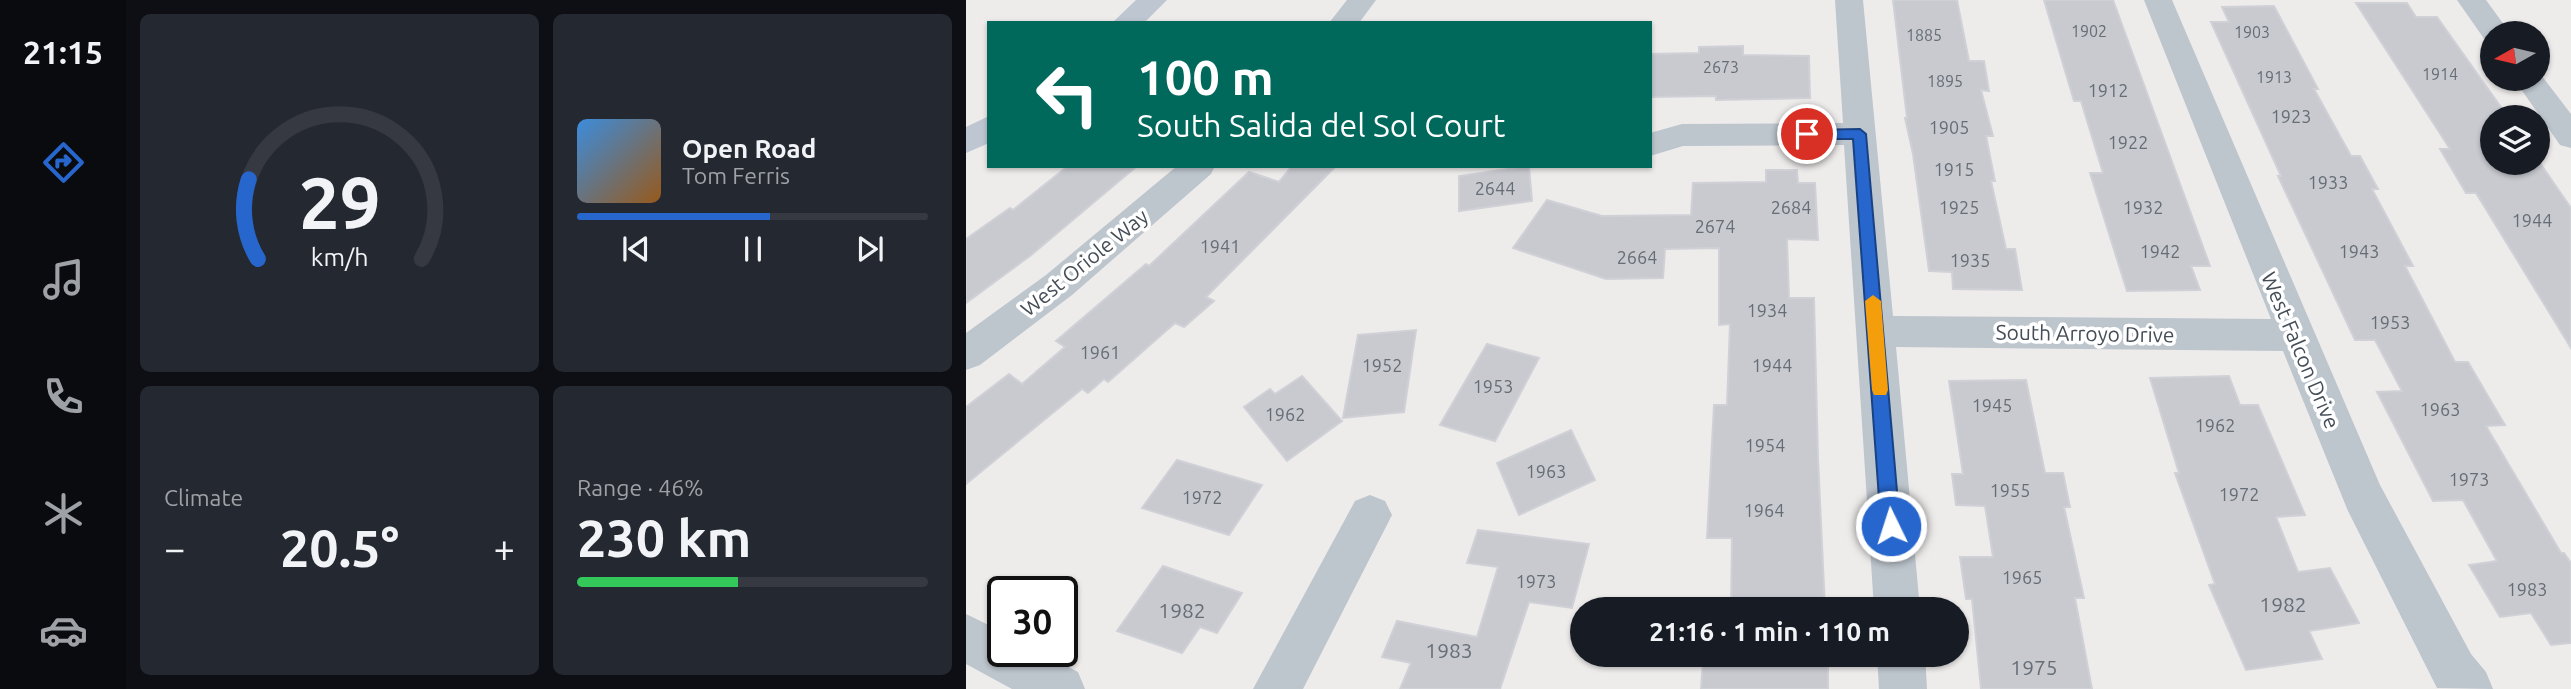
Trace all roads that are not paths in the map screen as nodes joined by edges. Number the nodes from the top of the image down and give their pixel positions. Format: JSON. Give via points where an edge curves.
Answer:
{"nodes":[{"id":1,"x":1153,"y":0,"type":"edge"},
{"id":2,"x":1362,"y":0,"type":"edge"},
{"id":3,"x":1849,"y":0,"type":"edge"},
{"id":4,"x":2158,"y":0,"type":"edge"},
{"id":5,"x":2471,"y":0,"type":"edge"},
{"id":6,"x":1128,"y":21,"type":"edge"},
{"id":7,"x":1345,"y":21,"type":"edge"},
{"id":8,"x":2486,"y":21,"type":"edge"},
{"id":9,"x":2538,"y":91,"type":"edge"},
{"id":10,"x":987,"y":128,"type":"edge"},
{"id":11,"x":1860,"y":134,"type":"junction"},
{"id":12,"x":2571,"y":137,"type":"edge"},
{"id":13,"x":966,"y":142,"type":"edge"},
{"id":14,"x":1652,"y":144,"type":"edge"},
{"id":15,"x":1197,"y":168,"type":"edge"},
{"id":16,"x":1875,"y":331,"type":"junction"},
{"id":17,"x":2295,"y":335,"type":"junction"},
{"id":18,"x":966,"y":354,"type":"edge"},
{"id":19,"x":1370,"y":515,"type":"dead end"},
{"id":20,"x":1896,"y":597,"type":"edge"},
{"id":21,"x":966,"y":638,"type":"edge"},
{"id":22,"x":1901,"y":667,"type":"edge"},
{"id":23,"x":1060,"y":689,"type":"edge"},
{"id":24,"x":1277,"y":689,"type":"edge"},
{"id":25,"x":1903,"y":689,"type":"edge"},
{"id":26,"x":2469,"y":689,"type":"edge"}],
"edges":[{"from":1,"to":6,"type":"street"},
{"from":2,"to":7,"type":"street"},
{"from":3,"to":11,"type":"street"},
{"from":4,"to":17,"type":"street","name":"West Falcon Drive"},
{"from":5,"to":8,"type":"street"},
{"from":9,"to":12,"type":"street"},
{"from":10,"to":13,"type":"street"},
{"from":11,"to":14,"type":"street","via":[[1682,135]]},
{"from":11,"to":16,"type":"street"},
{"from":15,"to":18,"type":"street","name":"West Oriole Way","via":[[1059,285]]},
{"from":16,"to":17,"type":"street","name":"South Arroyo Drive"},
{"from":16,"to":20,"type":"street"},
{"from":17,"to":26,"type":"street","name":"West Falcon Drive","via":[[2362,496],[2454,671]]},
{"from":19,"to":24,"type":"street"},
{"from":21,"to":23,"type":"street"},
{"from":22,"to":25,"type":"street"}]}
